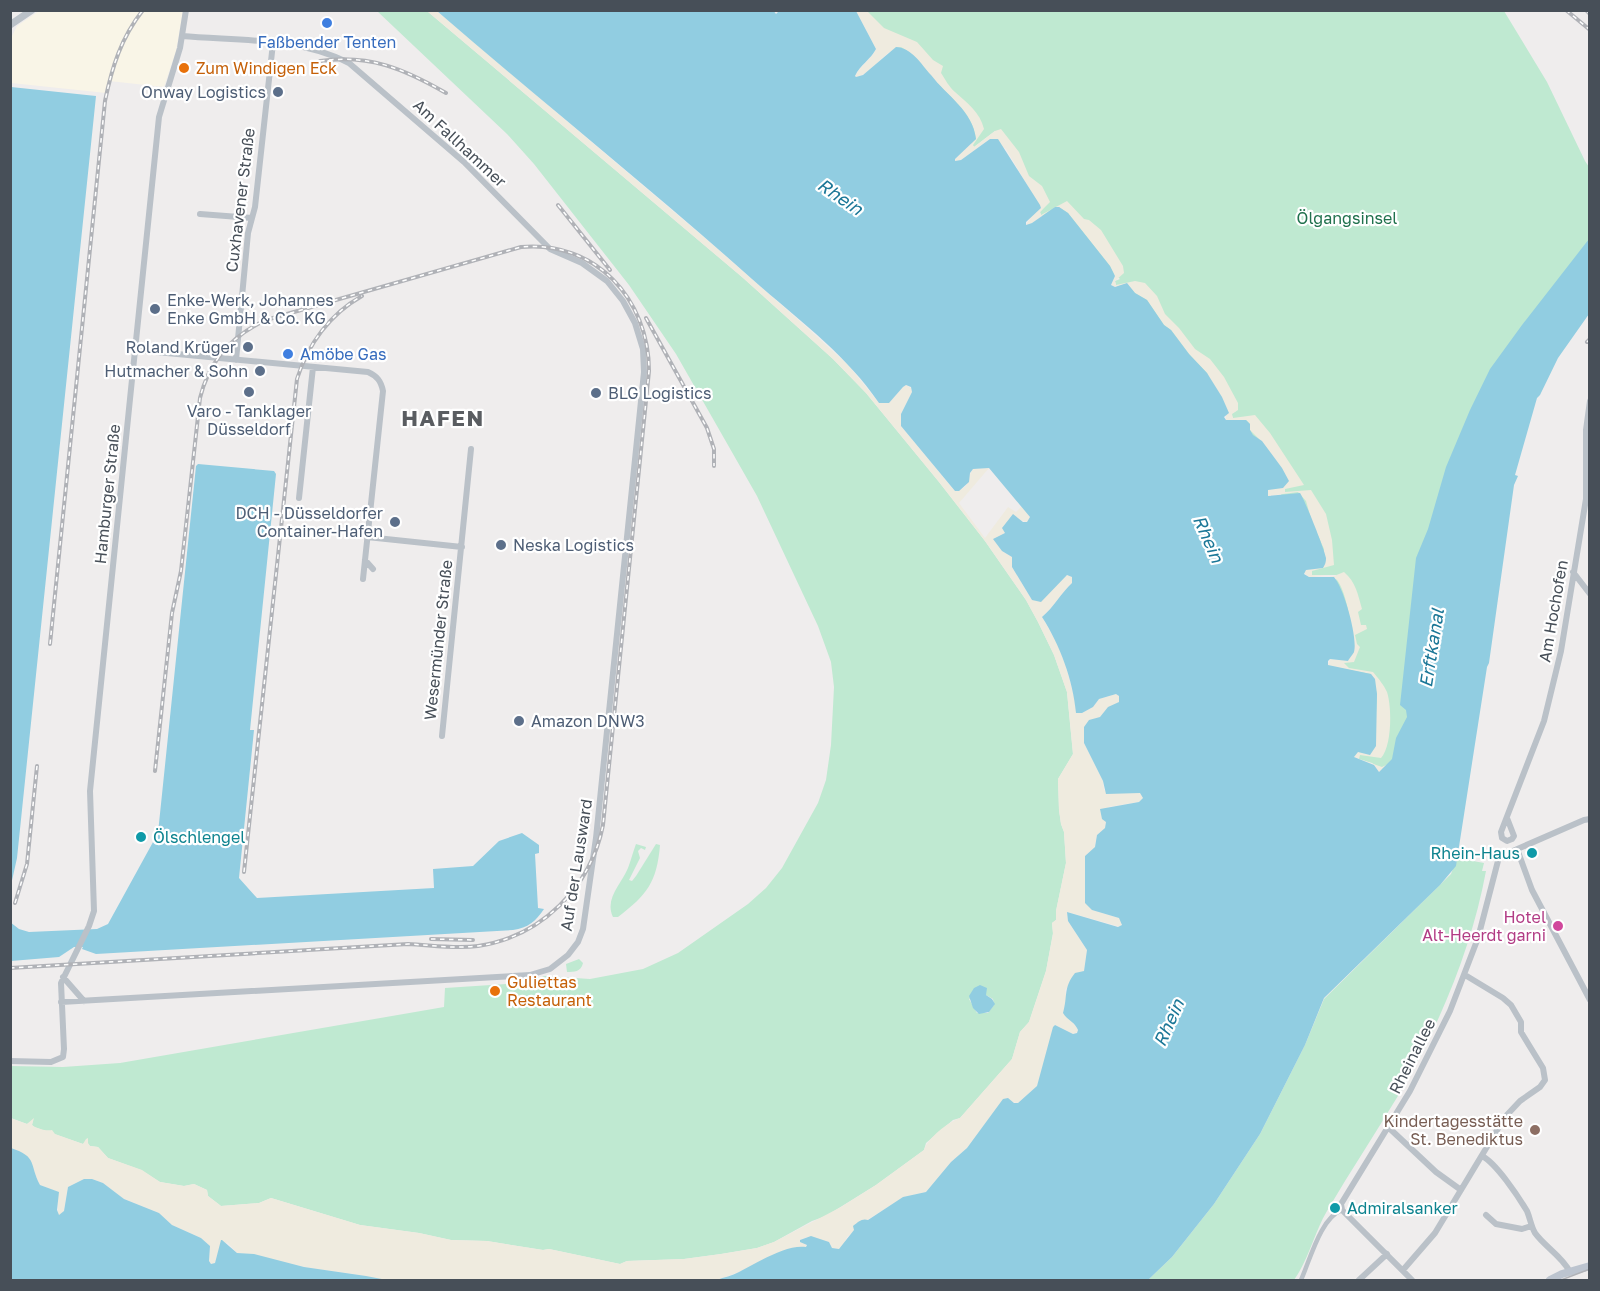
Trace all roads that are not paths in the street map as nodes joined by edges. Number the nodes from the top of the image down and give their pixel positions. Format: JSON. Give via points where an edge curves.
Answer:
{"nodes":[{"id":1,"x":32,"y":10,"type":"edge"},
{"id":2,"x":186,"y":10,"type":"edge"},
{"id":3,"x":10,"y":25,"type":"edge"},
{"id":4,"x":182,"y":36,"type":"junction"},
{"id":5,"x":273,"y":43,"type":"junction"},
{"id":6,"x":200,"y":214,"type":"dead end"},
{"id":7,"x":252,"y":218,"type":"junction"},
{"id":8,"x":135,"y":350,"type":"junction"},
{"id":9,"x":236,"y":360,"type":"junction"},
{"id":10,"x":313,"y":367,"type":"junction"},
{"id":11,"x":644,"y":372,"type":"joint"},
{"id":12,"x":1590,"y":401,"type":"edge"},
{"id":13,"x":471,"y":449,"type":"dead end"},
{"id":14,"x":299,"y":498,"type":"dead end"},
{"id":15,"x":367,"y":537,"type":"junction"},
{"id":16,"x":462,"y":547,"type":"junction"},
{"id":17,"x":365,"y":560,"type":"junction"},
{"id":18,"x":373,"y":569,"type":"dead end"},
{"id":19,"x":1573,"y":572,"type":"junction"},
{"id":20,"x":363,"y":579,"type":"dead end"},
{"id":21,"x":1590,"y":594,"type":"edge"},
{"id":22,"x":442,"y":736,"type":"dead end"},
{"id":23,"x":1507,"y":818,"type":"dead end"},
{"id":24,"x":1590,"y":819,"type":"edge"},
{"id":25,"x":1516,"y":849,"type":"junction"},
{"id":26,"x":1465,"y":975,"type":"junction"},
{"id":27,"x":63,"y":976,"type":"junction"},
{"id":28,"x":1590,"y":1000,"type":"edge"},
{"id":29,"x":84,"y":1001,"type":"junction"},
{"id":30,"x":61,"y":1002,"type":"junction"},
{"id":31,"x":10,"y":1061,"type":"edge"},
{"id":32,"x":1388,"y":1127,"type":"junction"},
{"id":33,"x":1482,"y":1156,"type":"junction"},
{"id":34,"x":1461,"y":1190,"type":"junction"},
{"id":35,"x":1342,"y":1210,"type":"junction"},
{"id":36,"x":1486,"y":1215,"type":"dead end"},
{"id":37,"x":1531,"y":1226,"type":"junction"},
{"id":38,"x":1387,"y":1254,"type":"junction"},
{"id":39,"x":1590,"y":1266,"type":"edge"},
{"id":40,"x":1403,"y":1270,"type":"junction"},
{"id":41,"x":1570,"y":1272,"type":"junction"},
{"id":42,"x":1301,"y":1281,"type":"edge"},
{"id":43,"x":1359,"y":1281,"type":"edge"},
{"id":44,"x":1412,"y":1281,"type":"edge"},
{"id":45,"x":1550,"y":1281,"type":"edge"}],
"edges":[{"from":1,"to":3,"type":"street"},
{"from":2,"to":4,"type":"street","name":"Hamburger Straße"},
{"from":4,"to":5,"type":"street","name":"Am Fallhammer"},
{"from":4,"to":8,"type":"street","name":"Hamburger Straße","via":[[159,117]]},
{"from":5,"to":7,"type":"street","name":"Cuxhavener Straße"},
{"from":5,"to":11,"type":"street","name":"Am Fallhammer","via":[[328,54],[358,69],[470,167],[550,249],[599,274],[633,317],[641,339]]},
{"from":6,"to":7,"type":"street"},
{"from":7,"to":9,"type":"street","name":"Cuxhavener Straße"},
{"from":8,"to":9,"type":"street"},
{"from":8,"to":27,"type":"street","name":"Hamburger Straße","via":[[90,791],[95,904],[89,926]]},
{"from":9,"to":10,"type":"street"},
{"from":10,"to":14,"type":"street"},
{"from":10,"to":15,"type":"street","via":[[368,372],[382,384]]},
{"from":11,"to":29,"type":"street","name":"Auf der Lausward","via":[[596,841],[584,929],[568,955],[550,969],[530,975]]},
{"from":12,"to":19,"type":"street","name":"Am Hochofen","via":[[1586,500]]},
{"from":13,"to":16,"type":"street","name":"Wesermünder Straße"},
{"from":15,"to":16,"type":"street","name":"Wesermünder Straße"},
{"from":15,"to":17,"type":"street"},
{"from":16,"to":22,"type":"street","name":"Wesermünder Straße"},
{"from":17,"to":18,"type":"street"},
{"from":17,"to":20,"type":"street"},
{"from":19,"to":21,"type":"street"},
{"from":19,"to":23,"type":"street","name":"Am Hochofen","via":[[1561,651],[1544,721]]},
{"from":24,"to":25,"type":"street"},
{"from":25,"to":26,"type":"street","name":"Rheinallee","via":[[1499,857]]},
{"from":25,"to":28,"type":"street","via":[[1532,890]]},
{"from":26,"to":32,"type":"street","name":"Rheinallee","via":[[1418,1078]]},
{"from":26,"to":33,"type":"street","via":[[1511,1005],[1546,1076],[1544,1084],[1512,1108]]},
{"from":27,"to":29,"type":"street"},
{"from":27,"to":30,"type":"street","name":"Hamburger Straße"},
{"from":29,"to":30,"type":"street","name":"Auf der Lausward"},
{"from":30,"to":31,"type":"street","name":"Hamburger Straße","via":[[63,1057],[51,1062]]},
{"from":32,"to":34,"type":"street"},
{"from":32,"to":35,"type":"street","name":"Rheinallee","via":[[1342,1201]]},
{"from":33,"to":34,"type":"street"},
{"from":33,"to":37,"type":"street","via":[[1522,1203]]},
{"from":34,"to":40,"type":"street","via":[[1435,1233]]},
{"from":35,"to":38,"type":"street"},
{"from":35,"to":42,"type":"street","name":"Rheinallee","via":[[1325,1224]]},
{"from":36,"to":37,"type":"street","via":[[1496,1224],[1522,1229]]},
{"from":37,"to":41,"type":"street"},
{"from":38,"to":40,"type":"street"},
{"from":38,"to":43,"type":"street"},
{"from":39,"to":41,"type":"main road"},
{"from":40,"to":44,"type":"street"},
{"from":41,"to":45,"type":"main road"}]}
